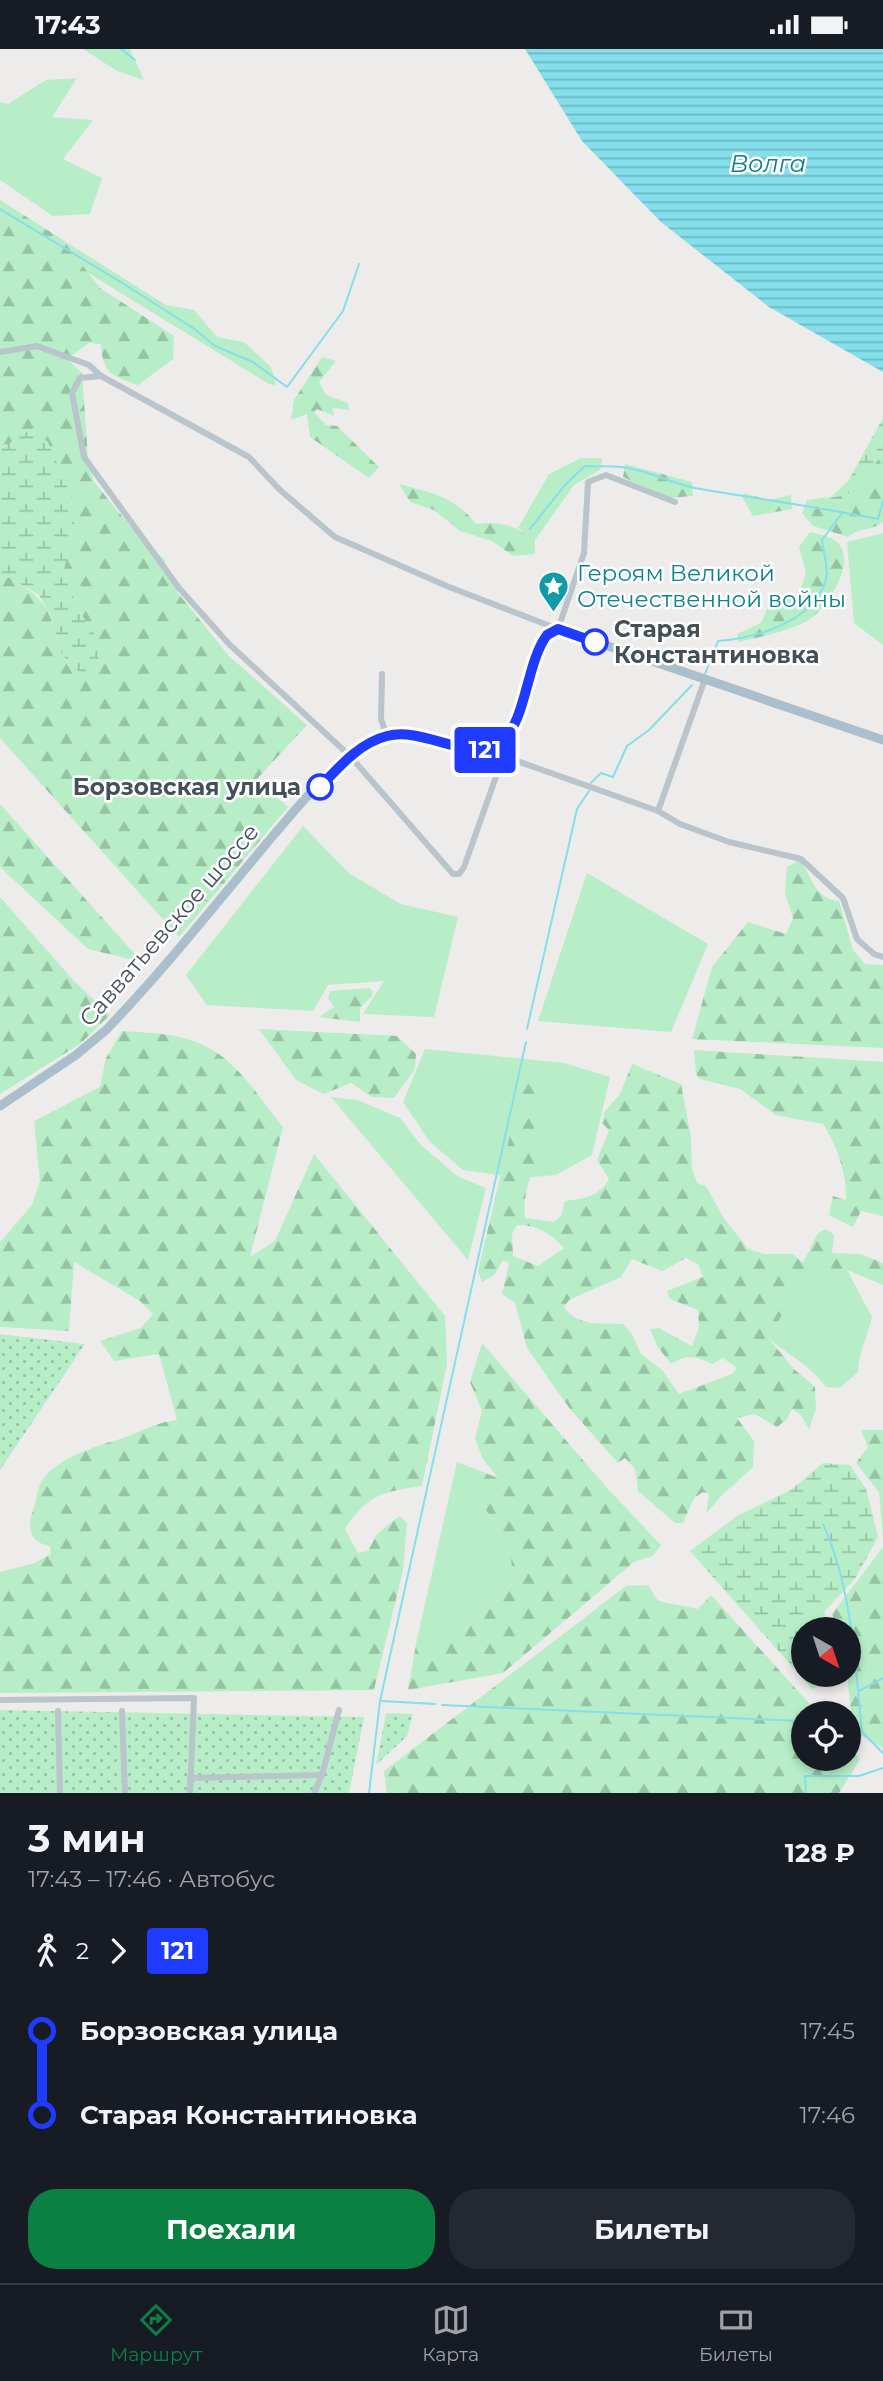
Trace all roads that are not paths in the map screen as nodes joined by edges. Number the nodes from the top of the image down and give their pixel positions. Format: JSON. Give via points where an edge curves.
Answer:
{"nodes":[{"id":1,"x":0,"y":352,"type":"edge"},
{"id":2,"x":101,"y":376,"type":"junction"},
{"id":3,"x":675,"y":502,"type":"dead end"},
{"id":4,"x":558,"y":629,"type":"junction"},
{"id":5,"x":383,"y":674,"type":"dead end"},
{"id":6,"x":705,"y":679,"type":"junction"},
{"id":7,"x":387,"y":736,"type":"junction"},
{"id":8,"x":883,"y":740,"type":"edge"},
{"id":9,"x":485,"y":750,"type":"junction"},
{"id":10,"x":350,"y":756,"type":"junction"},
{"id":11,"x":503,"y":757,"type":"junction"},
{"id":12,"x":659,"y":811,"type":"junction"},
{"id":13,"x":883,"y":957,"type":"edge"},
{"id":14,"x":0,"y":1106,"type":"edge"},
{"id":15,"x":0,"y":1700,"type":"edge"},
{"id":16,"x":122,"y":1710,"type":"dead end"},
{"id":17,"x":339,"y":1710,"type":"dead end"},
{"id":18,"x":58,"y":1711,"type":"dead end"},
{"id":19,"x":322,"y":1775,"type":"junction"},
{"id":20,"x":190,"y":1778,"type":"junction"},
{"id":21,"x":60,"y":1793,"type":"edge"},
{"id":22,"x":125,"y":1793,"type":"edge"},
{"id":23,"x":190,"y":1793,"type":"edge"},
{"id":24,"x":314,"y":1793,"type":"edge"}],
"edges":[{"from":1,"to":2,"type":"street","via":[[37,346],[89,365]]},
{"from":2,"to":4,"type":"street","via":[[248,457],[335,537]]},
{"from":2,"to":10,"type":"street","via":[[80,378],[72,393],[84,457],[200,615]]},
{"from":3,"to":4,"type":"street","via":[[606,475],[588,482],[584,553]]},
{"from":4,"to":6,"type":"main road"},
{"from":4,"to":9,"type":"main road","via":[[542,642],[510,732]]},
{"from":5,"to":7,"type":"street","via":[[381,719]]},
{"from":6,"to":8,"type":"main road"},
{"from":6,"to":12,"type":"street"},
{"from":7,"to":9,"type":"main road","via":[[419,734],[474,751]]},
{"from":7,"to":10,"type":"main road","name":"Савватьевское шоссе"},
{"from":9,"to":11,"type":"street"},
{"from":10,"to":11,"type":"street","via":[[449,872],[457,875],[464,867]]},
{"from":10,"to":14,"type":"main road","name":"Савватьевское шоссе","via":[[294,811],[106,1030]]},
{"from":11,"to":12,"type":"street"},
{"from":12,"to":13,"type":"street","via":[[729,842],[801,859],[844,898],[857,939]]},
{"from":15,"to":20,"type":"street","via":[[194,1698]]},
{"from":16,"to":22,"type":"street"},
{"from":17,"to":19,"type":"street"},
{"from":18,"to":21,"type":"street"},
{"from":19,"to":20,"type":"street"},
{"from":19,"to":24,"type":"street"},
{"from":20,"to":23,"type":"street"}]}
